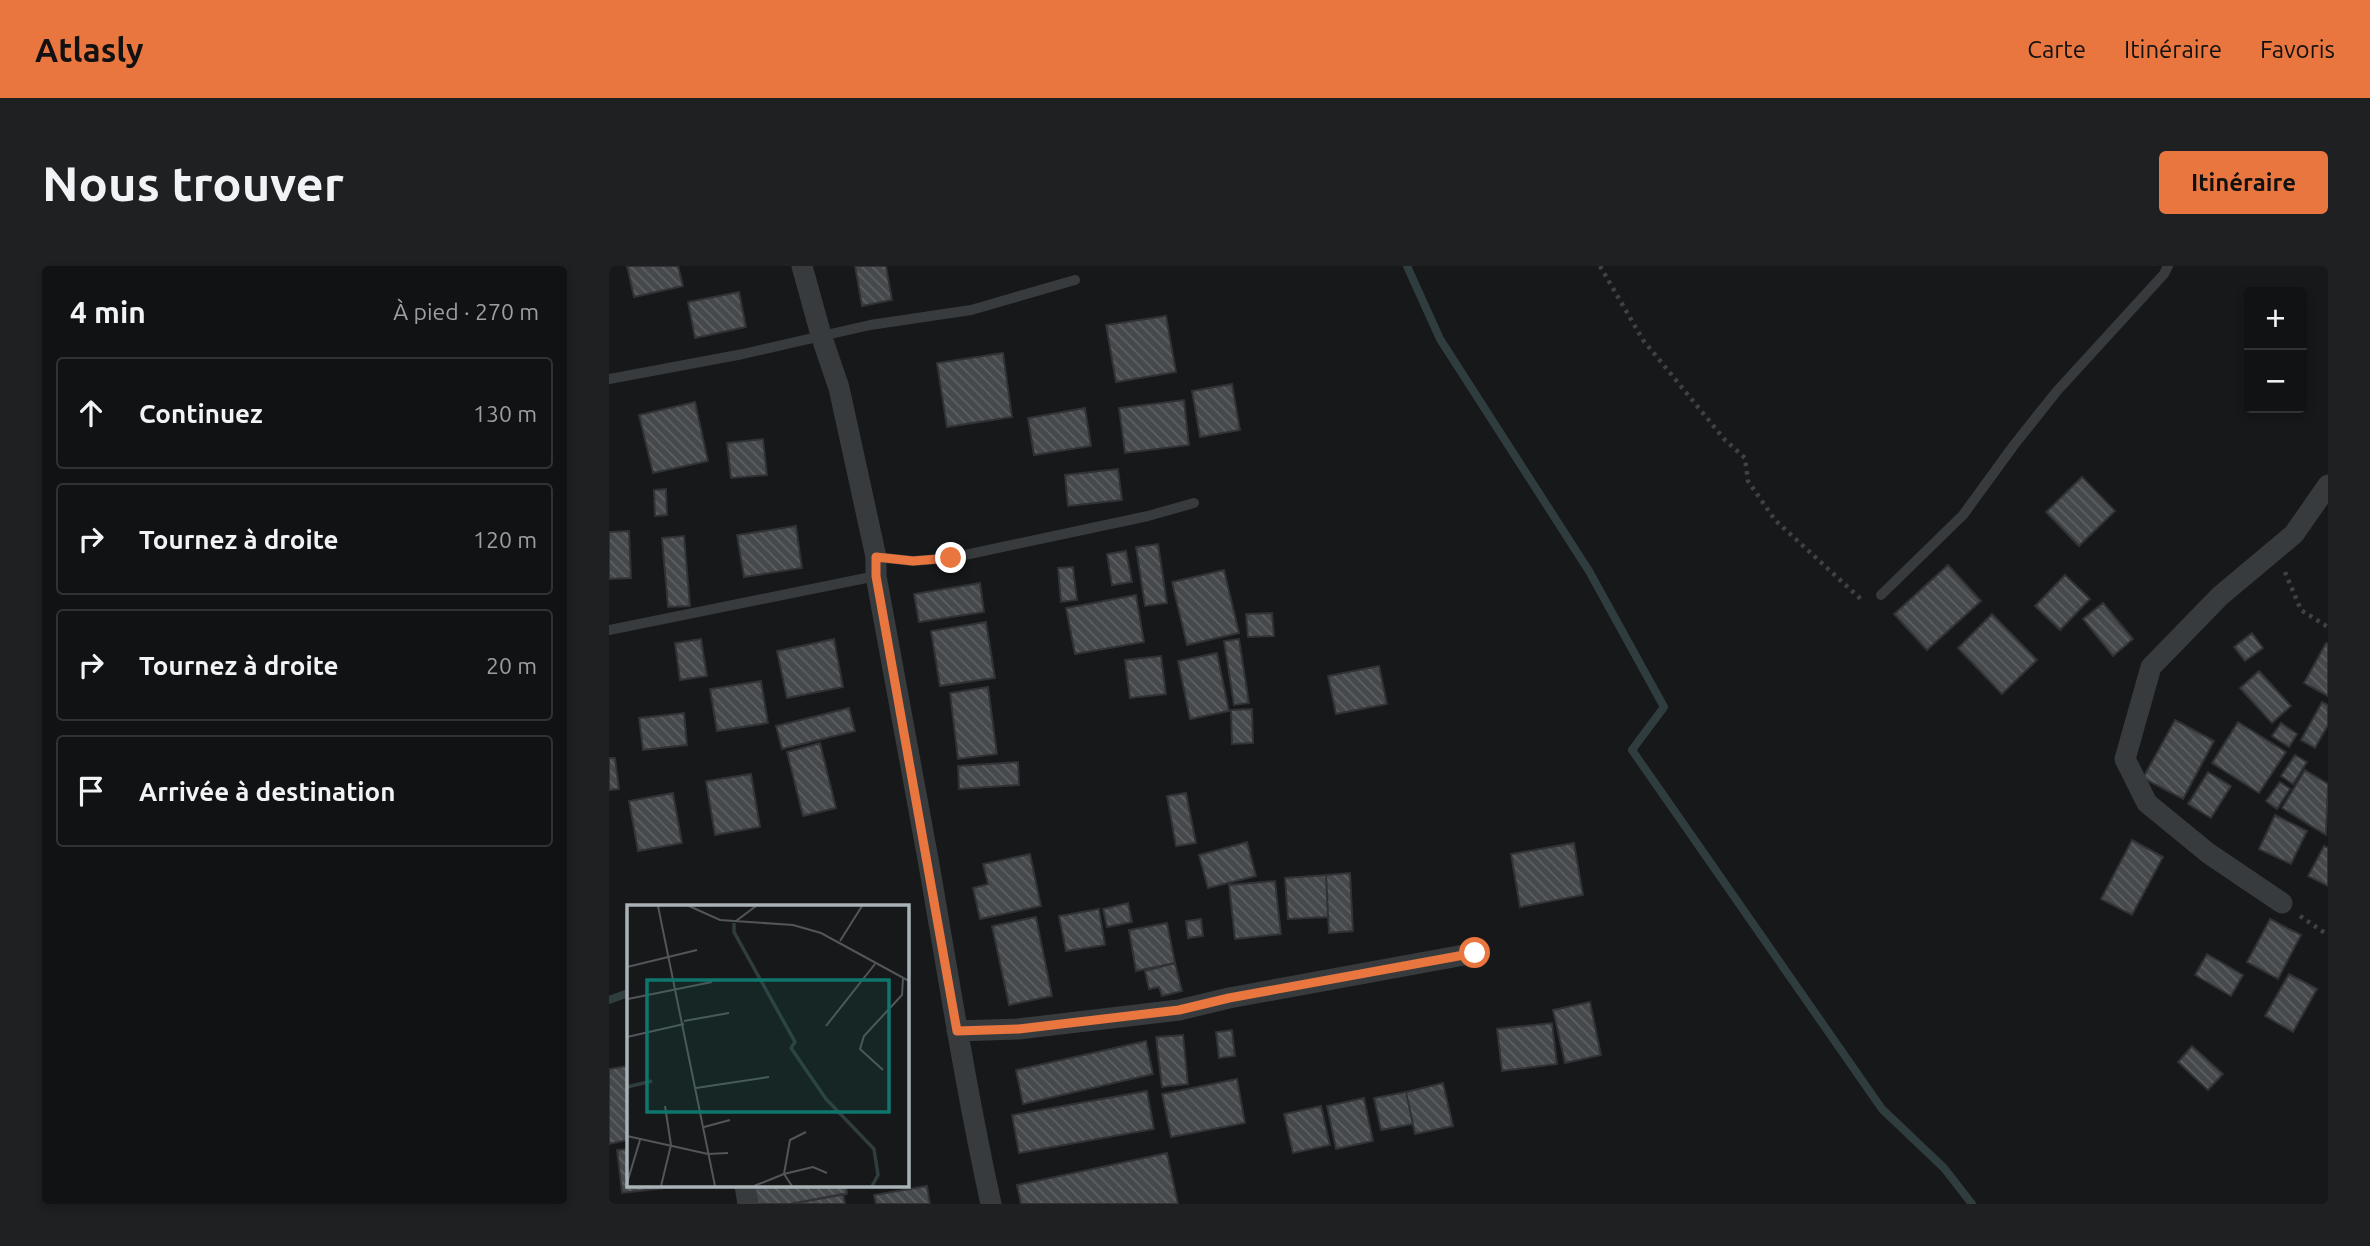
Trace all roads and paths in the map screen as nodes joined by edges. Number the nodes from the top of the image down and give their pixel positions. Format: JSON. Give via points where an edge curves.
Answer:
{"nodes":[{"id":1,"x":802,"y":266,"type":"edge"},
{"id":2,"x":1599,"y":266,"type":"edge"},
{"id":3,"x":2168,"y":266,"type":"edge"},
{"id":4,"x":1075,"y":280,"type":"dead end"},
{"id":5,"x":821,"y":335,"type":"junction"},
{"id":6,"x":609,"y":379,"type":"edge"},
{"id":7,"x":2328,"y":485,"type":"edge"},
{"id":8,"x":1194,"y":503,"type":"dead end"},
{"id":9,"x":2275,"y":549,"type":"junction"},
{"id":10,"x":876,"y":567,"type":"junction"},
{"id":11,"x":1881,"y":595,"type":"joint"},
{"id":12,"x":2328,"y":627,"type":"edge"},
{"id":13,"x":609,"y":629,"type":"edge"},
{"id":14,"x":2282,"y":903,"type":"joint"},
{"id":15,"x":2328,"y":935,"type":"edge"},
{"id":16,"x":1475,"y":953,"type":"dead end"},
{"id":17,"x":957,"y":1031,"type":"junction"},
{"id":18,"x":744,"y":1186,"type":"edge"},
{"id":19,"x":748,"y":1204,"type":"edge"},
{"id":20,"x":991,"y":1204,"type":"edge"}],
"edges":[{"from":1,"to":5,"type":"street"},
{"from":2,"to":11,"type":"path","via":[[1643,340],[1725,440],[1745,457],[1748,481],[1775,520],[1867,605]]},
{"from":3,"to":11,"type":"lane","via":[[2057,391],[1963,514]]},
{"from":4,"to":5,"type":"lane","via":[[971,310]]},
{"from":5,"to":6,"type":"lane"},
{"from":5,"to":10,"type":"street","via":[[839,388]]},
{"from":7,"to":9,"type":"street","via":[[2294,534]]},
{"from":8,"to":10,"type":"lane","via":[[951,558]]},
{"from":9,"to":12,"type":"path","via":[[2301,610]]},
{"from":9,"to":14,"type":"street","via":[[2220,596],[2151,667],[2125,759],[2147,803],[2208,853]]},
{"from":10,"to":13,"type":"lane"},
{"from":10,"to":17,"type":"street"},
{"from":14,"to":15,"type":"path"},
{"from":16,"to":17,"type":"street","via":[[1179,1010],[1019,1029]]},
{"from":17,"to":20,"type":"street"},
{"from":18,"to":19,"type":"street"}]}
